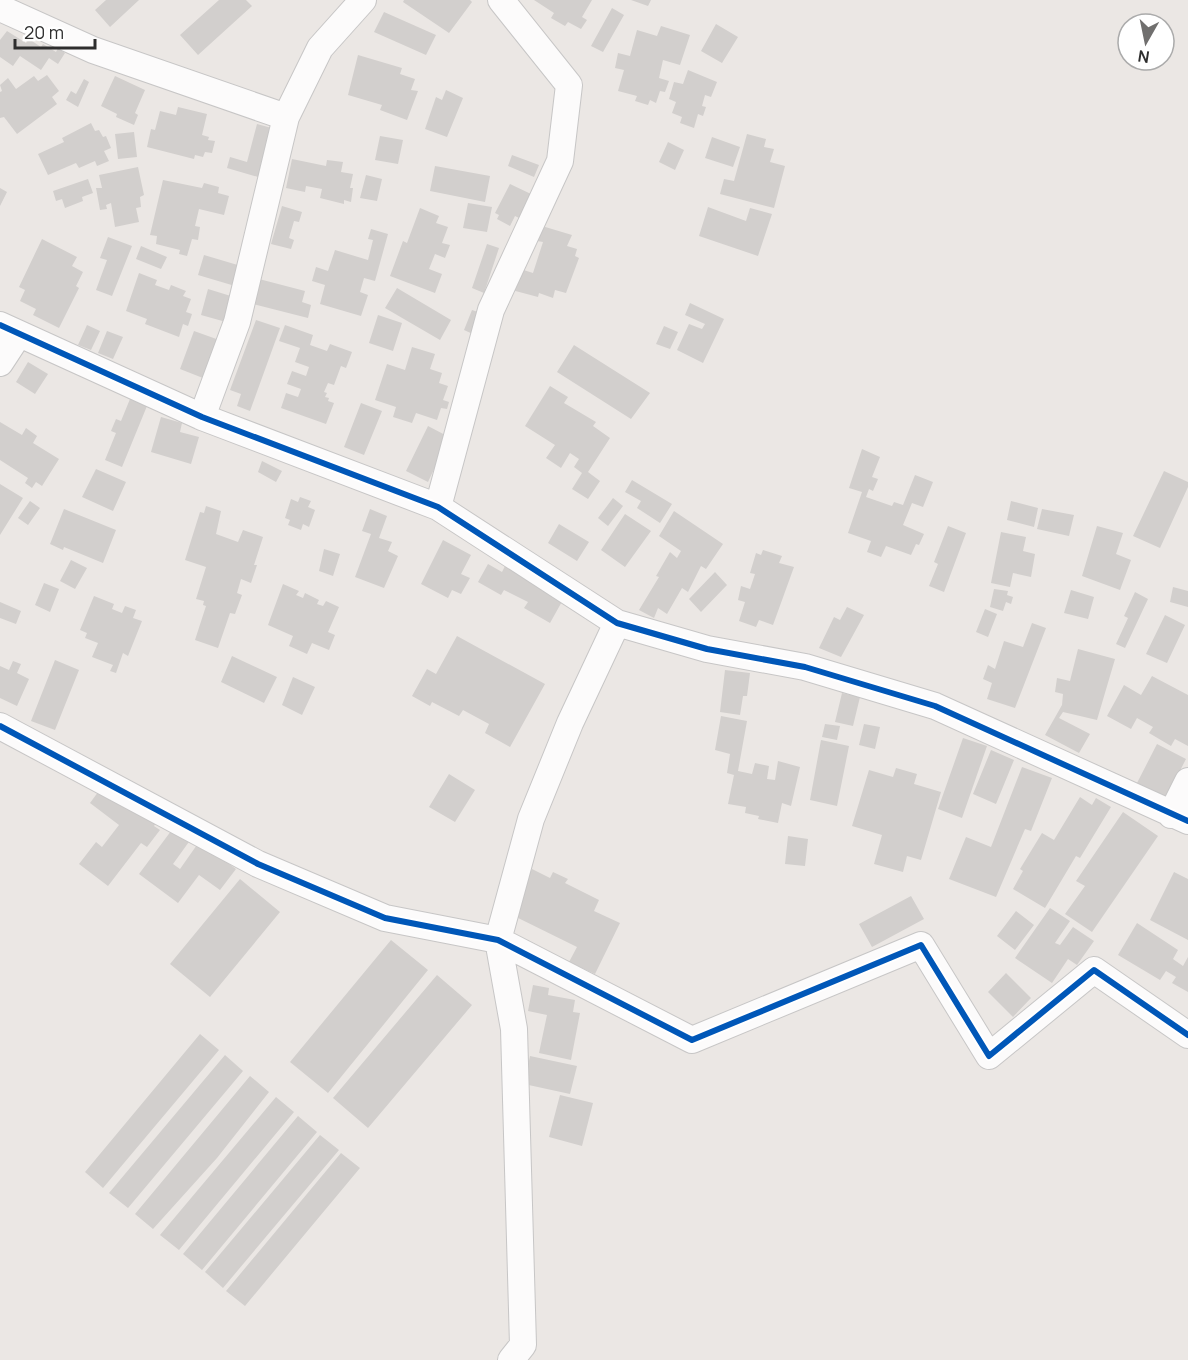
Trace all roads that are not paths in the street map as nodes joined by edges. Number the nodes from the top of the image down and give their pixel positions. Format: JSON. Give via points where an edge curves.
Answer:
{"nodes":[{"id":1,"x":363,"y":0,"type":"edge"},
{"id":2,"x":501,"y":0,"type":"edge"},
{"id":3,"x":0,"y":8,"type":"edge"},
{"id":4,"x":286,"y":117,"type":"junction"},
{"id":5,"x":10,"y":329,"type":"edge"},
{"id":6,"x":0,"y":363,"type":"edge"},
{"id":7,"x":202,"y":417,"type":"junction"},
{"id":8,"x":438,"y":507,"type":"junction"},
{"id":9,"x":617,"y":623,"type":"junction"},
{"id":10,"x":0,"y":726,"type":"edge"},
{"id":11,"x":1188,"y":781,"type":"edge"},
{"id":12,"x":1180,"y":818,"type":"edge"},
{"id":13,"x":498,"y":940,"type":"junction"},
{"id":14,"x":1188,"y":1035,"type":"edge"},
{"id":15,"x":511,"y":1360,"type":"edge"}],
"edges":[{"from":1,"to":4,"type":"street","via":[[320,48]]},
{"from":2,"to":8,"type":"street","via":[[569,85],[560,161],[491,310]]},
{"from":3,"to":4,"type":"street","via":[[93,50]]},
{"from":4,"to":7,"type":"street","via":[[237,322]]},
{"from":5,"to":6,"type":"street"},
{"from":5,"to":7,"type":"street"},
{"from":7,"to":8,"type":"street"},
{"from":8,"to":9,"type":"street"},
{"from":9,"to":12,"type":"street","via":[[707,649],[805,667],[935,706]]},
{"from":9,"to":13,"type":"street","via":[[531,819]]},
{"from":10,"to":13,"type":"street","via":[[258,864],[385,918]]},
{"from":11,"to":12,"type":"street"},
{"from":13,"to":14,"type":"street","via":[[692,1040],[921,945],[989,1056],[1094,970]]},
{"from":13,"to":15,"type":"street","via":[[514,1041],[523,1345]]}]}
